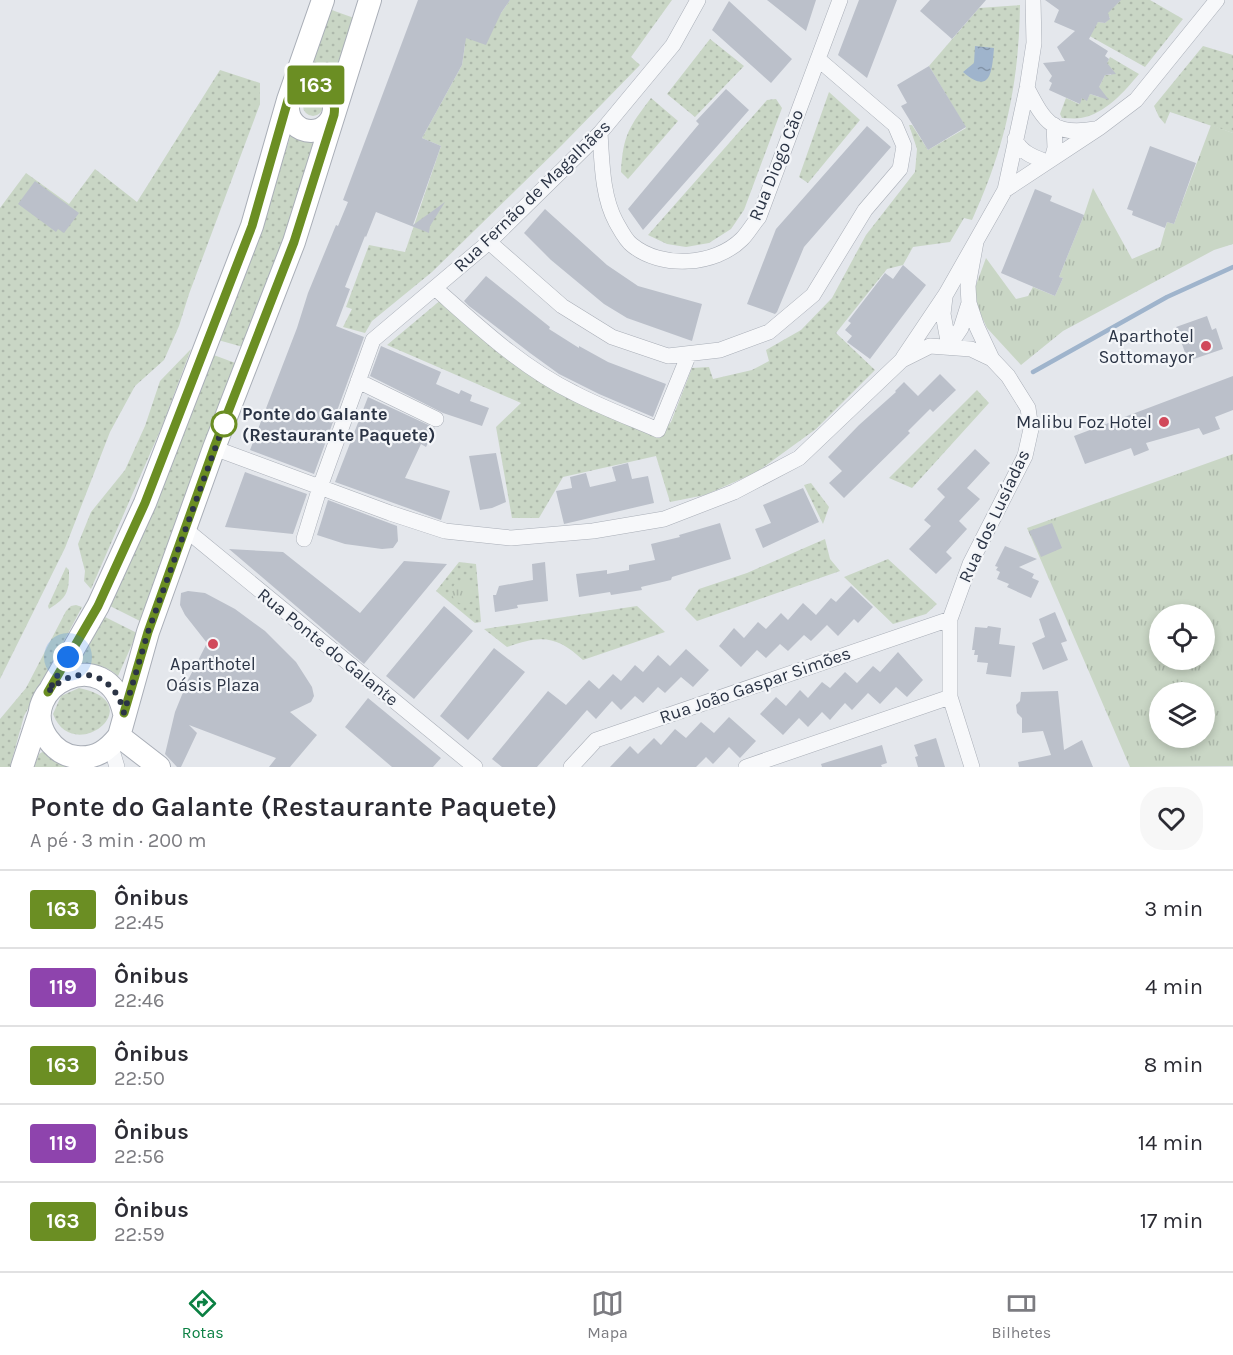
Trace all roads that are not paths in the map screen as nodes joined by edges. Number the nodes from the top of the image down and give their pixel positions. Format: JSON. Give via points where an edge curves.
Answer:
{"nodes":[{"id":1,"x":323,"y":0,"type":"edge"},
{"id":2,"x":370,"y":0,"type":"edge"},
{"id":3,"x":698,"y":0,"type":"edge"},
{"id":4,"x":840,"y":0,"type":"edge"},
{"id":5,"x":1033,"y":0,"type":"edge"},
{"id":6,"x":1217,"y":0,"type":"edge"},
{"id":7,"x":818,"y":59,"type":"junction"},
{"id":8,"x":1027,"y":88,"type":"junction"},
{"id":9,"x":288,"y":100,"type":"junction"},
{"id":10,"x":334,"y":115,"type":"junction"},
{"id":11,"x":1049,"y":123,"type":"junction"},
{"id":12,"x":1099,"y":128,"type":"junction"},
{"id":13,"x":600,"y":132,"type":"junction"},
{"id":14,"x":1016,"y":134,"type":"junction"},
{"id":15,"x":1049,"y":160,"type":"junction"},
{"id":16,"x":1005,"y":190,"type":"junction"},
{"id":17,"x":489,"y":242,"type":"junction"},
{"id":18,"x":976,"y":242,"type":"junction"},
{"id":19,"x":435,"y":288,"type":"junction"},
{"id":20,"x":946,"y":294,"type":"junction"},
{"id":21,"x":969,"y":303,"type":"junction"},
{"id":22,"x":949,"y":346,"type":"junction"},
{"id":23,"x":689,"y":354,"type":"junction"},
{"id":24,"x":992,"y":359,"type":"junction"},
{"id":25,"x":902,"y":360,"type":"junction"},
{"id":26,"x":358,"y":381,"type":"junction"},
{"id":27,"x":436,"y":419,"type":"dead end"},
{"id":28,"x":214,"y":448,"type":"junction"},
{"id":29,"x":320,"y":487,"type":"junction"},
{"id":30,"x":185,"y":529,"type":"junction"},
{"id":31,"x":304,"y":539,"type":"dead end"},
{"id":32,"x":950,"y":619,"type":"junction"},
{"id":33,"x":950,"y":697,"type":"junction"},
{"id":34,"x":45,"y":700,"type":"junction"},
{"id":35,"x":124,"y":713,"type":"junction"},
{"id":36,"x":108,"y":755,"type":"edge"},
{"id":37,"x":472,"y":766,"type":"edge"},
{"id":38,"x":22,"y":767,"type":"edge"},
{"id":39,"x":159,"y":767,"type":"edge"},
{"id":40,"x":571,"y":767,"type":"edge"},
{"id":41,"x":746,"y":767,"type":"edge"},
{"id":42,"x":972,"y":767,"type":"edge"}],
"edges":[{"from":1,"to":9,"type":"main road"},
{"from":2,"to":10,"type":"main road"},
{"from":3,"to":13,"type":"street","name":"Rua Fernão de Magalhães","via":[[673,45]]},
{"from":4,"to":7,"type":"street","name":"Rua Diogo Cão"},
{"from":5,"to":8,"type":"street","via":[[1034,43]]},
{"from":6,"to":12,"type":"street","via":[[1136,100]]},
{"from":7,"to":13,"type":"street","name":"Rua Diogo Cão","via":[[759,217],[742,240],[717,256],[691,262],[659,258],[631,245],[615,220],[604,184]]},
{"from":7,"to":23,"type":"street","via":[[895,125],[904,146],[900,169],[865,210],[813,295],[769,332],[720,350]]},
{"from":8,"to":11,"type":"street"},
{"from":8,"to":14,"type":"street"},
{"from":9,"to":10,"type":"main road","via":[[301,87],[317,85],[330,94]]},
{"from":9,"to":10,"type":"main road","via":[[290,120],[307,132],[320,130]]},
{"from":9,"to":34,"type":"main road","via":[[252,226],[145,503],[98,606]]},
{"from":10,"to":28,"type":"main road","via":[[294,242]]},
{"from":11,"to":12,"type":"street","via":[[1078,132]]},
{"from":11,"to":14,"type":"street","via":[[1032,120]]},
{"from":11,"to":15,"type":"street","via":[[1055,148]]},
{"from":12,"to":15,"type":"street"},
{"from":13,"to":17,"type":"street","name":"Rua Fernão de Magalhães"},
{"from":14,"to":15,"type":"street","via":[[1017,144],[1026,153]]},
{"from":14,"to":16,"type":"street"},
{"from":15,"to":16,"type":"street"},
{"from":16,"to":18,"type":"street"},
{"from":17,"to":19,"type":"street","name":"Rua Fernão de Magalhães"},
{"from":17,"to":23,"type":"street","via":[[562,306],[612,337],[668,356]]},
{"from":18,"to":20,"type":"street"},
{"from":18,"to":21,"type":"street","name":"Rua dos Lusíadas"},
{"from":19,"to":23,"type":"street","via":[[535,370],[573,393],[658,430]]},
{"from":19,"to":26,"type":"street","name":"Rua Fernão de Magalhães","via":[[374,340]]},
{"from":20,"to":22,"type":"street","via":[[943,314]]},
{"from":20,"to":25,"type":"street"},
{"from":21,"to":22,"type":"street","via":[[961,328]]},
{"from":21,"to":24,"type":"street","name":"Rua dos Lusíadas"},
{"from":22,"to":24,"type":"street","via":[[971,349]]},
{"from":22,"to":25,"type":"street","via":[[930,346]]},
{"from":24,"to":32,"type":"street","name":"Rua dos Lusíadas","via":[[1028,408],[1031,429],[1025,456],[970,564]]},
{"from":25,"to":29,"type":"street","via":[[803,455],[734,492],[664,519],[593,531],[511,538],[445,531]]},
{"from":26,"to":27,"type":"street"},
{"from":26,"to":29,"type":"street","name":"Rua Fernão de Magalhães"},
{"from":28,"to":29,"type":"street"},
{"from":28,"to":30,"type":"main road"},
{"from":29,"to":31,"type":"street","name":"Rua Fernão de Magalhães"},
{"from":30,"to":35,"type":"main road"},
{"from":30,"to":37,"type":"street","name":"Rua Ponte do Galante"},
{"from":32,"to":33,"type":"street","name":"Rua dos Lusíadas"},
{"from":32,"to":40,"type":"street","name":"Rua João Gaspar Simões","via":[[596,740]]},
{"from":33,"to":41,"type":"street"},
{"from":33,"to":42,"type":"street","name":"Rua dos Lusíadas"},
{"from":34,"to":35,"type":"main road","via":[[57,682],[68,676],[94,676],[115,690]]},
{"from":34,"to":36,"type":"main road","via":[[41,721],[52,745],[74,757]]},
{"from":34,"to":38,"type":"main road"},
{"from":35,"to":36,"type":"main road","via":[[123,725]]},
{"from":36,"to":39,"type":"main road"}]}
